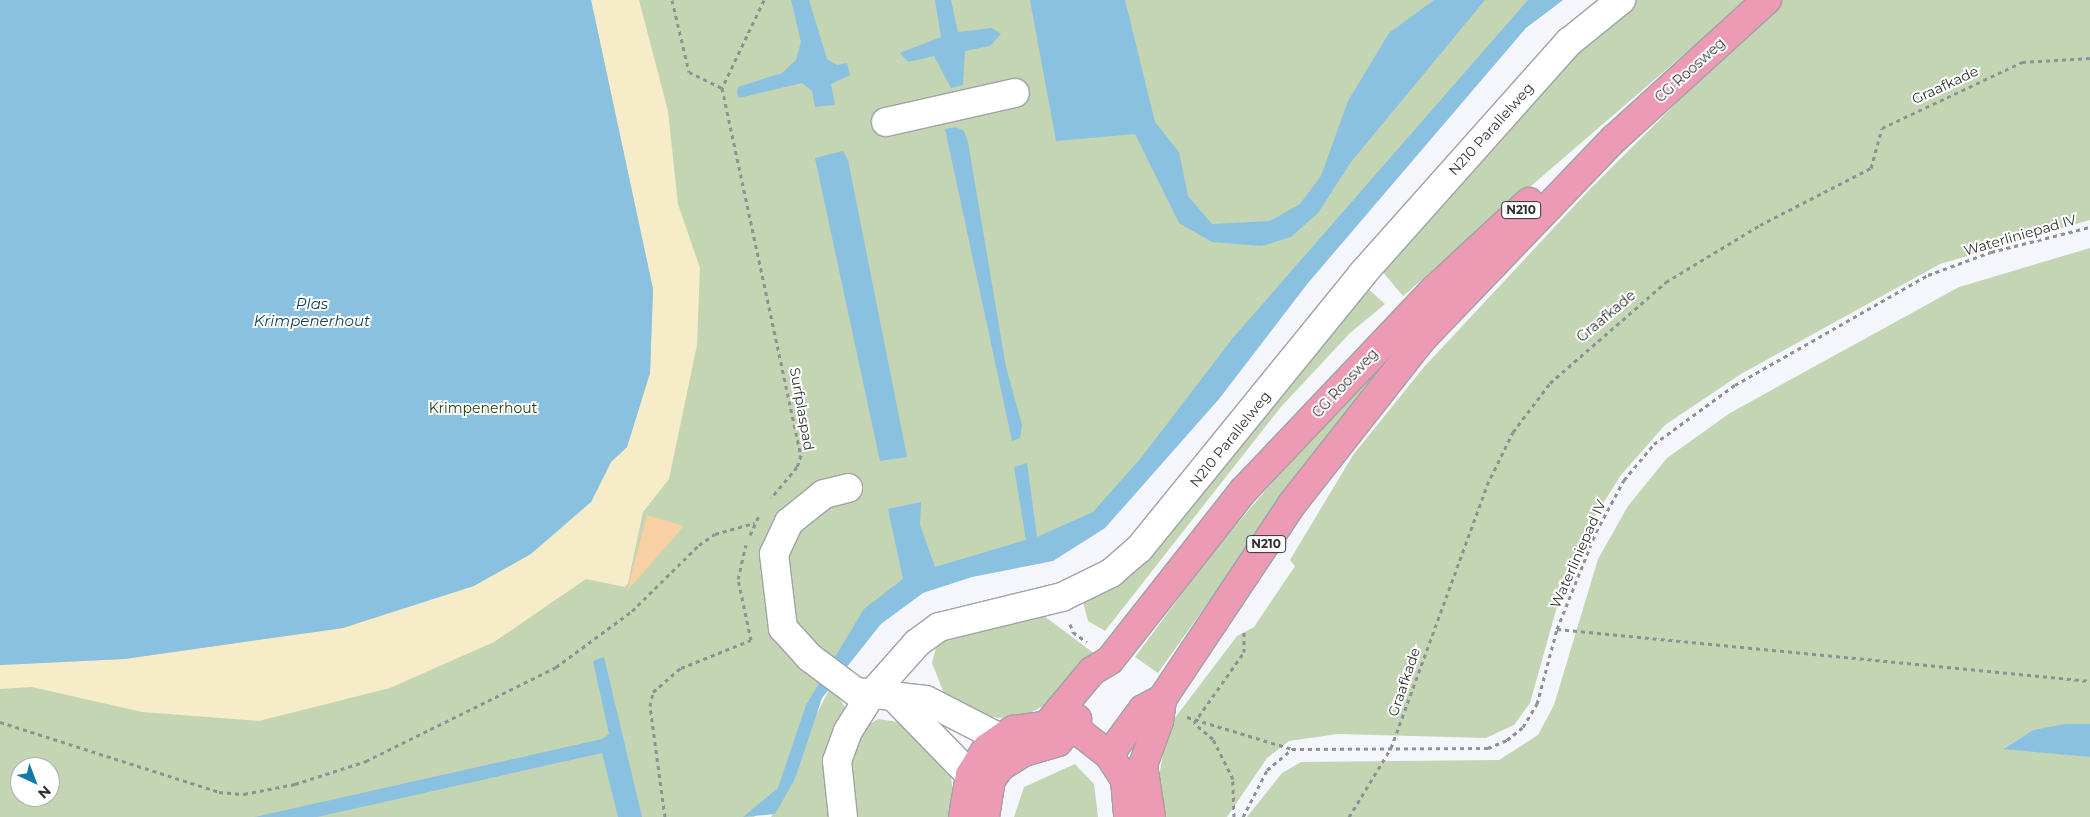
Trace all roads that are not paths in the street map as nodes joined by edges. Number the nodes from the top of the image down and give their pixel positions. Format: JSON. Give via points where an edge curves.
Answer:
{"nodes":[{"id":1,"x":1621,"y":0,"type":"edge"},
{"id":2,"x":1767,"y":0,"type":"edge"},
{"id":3,"x":1015,"y":93,"type":"dead end"},
{"id":4,"x":886,"y":122,"type":"dead end"},
{"id":5,"x":1614,"y":139,"type":"junction"},
{"id":6,"x":848,"y":488,"type":"dead end"},
{"id":7,"x":873,"y":694,"type":"junction"},
{"id":8,"x":1162,"y":699,"type":"junction"},
{"id":9,"x":1058,"y":727,"type":"junction"},
{"id":10,"x":1000,"y":738,"type":"junction"},
{"id":11,"x":1109,"y":755,"type":"junction"},
{"id":12,"x":981,"y":795,"type":"edge"},
{"id":13,"x":842,"y":817,"type":"edge"},
{"id":14,"x":963,"y":817,"type":"edge"},
{"id":15,"x":1128,"y":817,"type":"edge"},
{"id":16,"x":1151,"y":817,"type":"edge"}],
"edges":[{"from":1,"to":7,"type":"street","name":"N210 Parallelweg","via":[[1568,42],[1363,273],[1139,549],[1112,573],[1062,597],[939,627],[917,643]]},
{"from":2,"to":5,"type":"main road","name":"CG Roosweg","number":"N210"},
{"from":3,"to":4,"type":"street"},
{"from":5,"to":8,"type":"main road","name":"CG Roosweg","number":"N210","via":[[1470,286],[1377,394],[1292,504]]},
{"from":5,"to":9,"type":"main road","name":"CG Roosweg","number":"N210","via":[[1544,188],[1370,357],[1244,490],[1110,660],[1092,671]]},
{"from":6,"to":7,"type":"street","via":[[824,494],[802,508],[789,522],[774,554],[783,628],[809,657]]},
{"from":7,"to":10,"type":"street","via":[[926,700]]},
{"from":7,"to":12,"type":"street","via":[[951,750]]},
{"from":7,"to":13,"type":"street","name":"N210 Parallelweg","via":[[837,761]]},
{"from":8,"to":11,"type":"main road","name":"CG Roosweg","number":"N210","via":[[1143,709]]},
{"from":8,"to":16,"type":"main road","name":"CG Roosweg","number":"N210","via":[[1159,721],[1143,765]]},
{"from":9,"to":10,"type":"main road","number":"N210","via":[[1014,730]]},
{"from":9,"to":11,"type":"main road"},
{"from":9,"to":12,"type":"main road","number":"N210","via":[[1058,742],[1013,757],[1000,767]]},
{"from":10,"to":12,"type":"main road","number":"N210","via":[[987,748]]},
{"from":11,"to":15,"type":"main road","via":[[1125,780]]},
{"from":12,"to":14,"type":"main road","number":"N210"}]}
